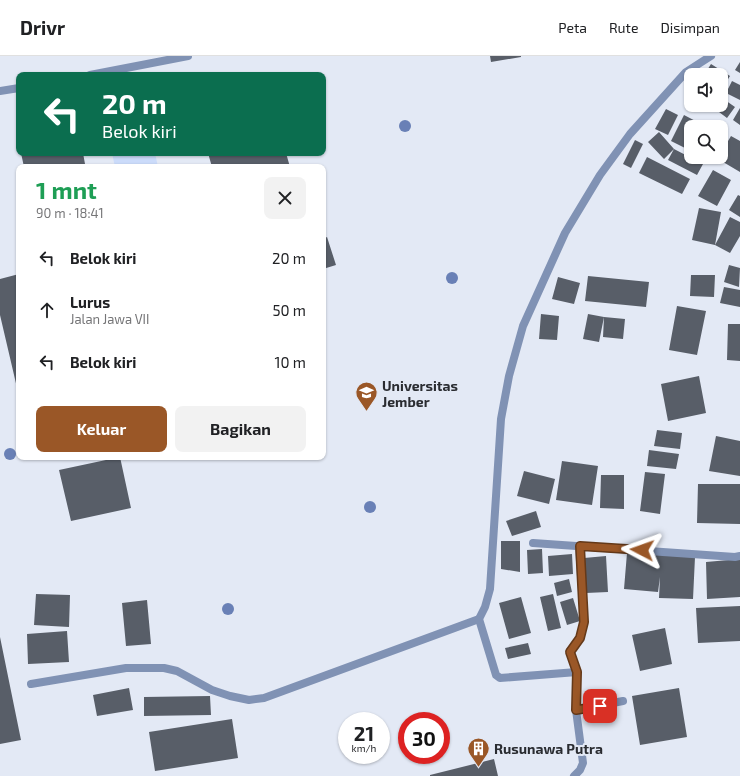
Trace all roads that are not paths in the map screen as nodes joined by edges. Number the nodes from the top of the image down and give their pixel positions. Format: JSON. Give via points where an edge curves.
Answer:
{"nodes":[{"id":1,"x":188,"y":56,"type":"edge"},
{"id":2,"x":711,"y":56,"type":"edge"},
{"id":3,"x":105,"y":72,"type":"edge"},
{"id":4,"x":16,"y":88,"type":"edge"},
{"id":5,"x":0,"y":91,"type":"edge"},
{"id":6,"x":533,"y":543,"type":"dead end"},
{"id":7,"x":580,"y":546,"type":"junction"},
{"id":8,"x":740,"y":556,"type":"edge"},
{"id":9,"x":479,"y":619,"type":"junction"},
{"id":10,"x":577,"y":672,"type":"junction"},
{"id":11,"x":31,"y":684,"type":"dead end"},
{"id":12,"x":623,"y":701,"type":"dead end"},
{"id":13,"x":576,"y":710,"type":"junction"},
{"id":14,"x":574,"y":776,"type":"edge"}],
"edges":[{"from":1,"to":3,"type":"street"},
{"from":2,"to":9,"type":"street","via":[[686,72],[630,134],[600,175],[565,233],[523,326],[509,376],[501,419],[490,589]]},
{"from":4,"to":5,"type":"street"},
{"from":6,"to":7,"type":"street"},
{"from":7,"to":8,"type":"street"},
{"from":7,"to":10,"type":"street","via":[[584,622],[580,638],[570,652]]},
{"from":9,"to":10,"type":"street","via":[[496,675],[500,678]]},
{"from":9,"to":11,"type":"street","via":[[264,698],[249,700],[230,696],[212,690],[177,671],[157,668],[126,668]]},
{"from":10,"to":13,"type":"street"},
{"from":12,"to":13,"type":"street"},
{"from":13,"to":14,"type":"street","via":[[583,763]]}]}
